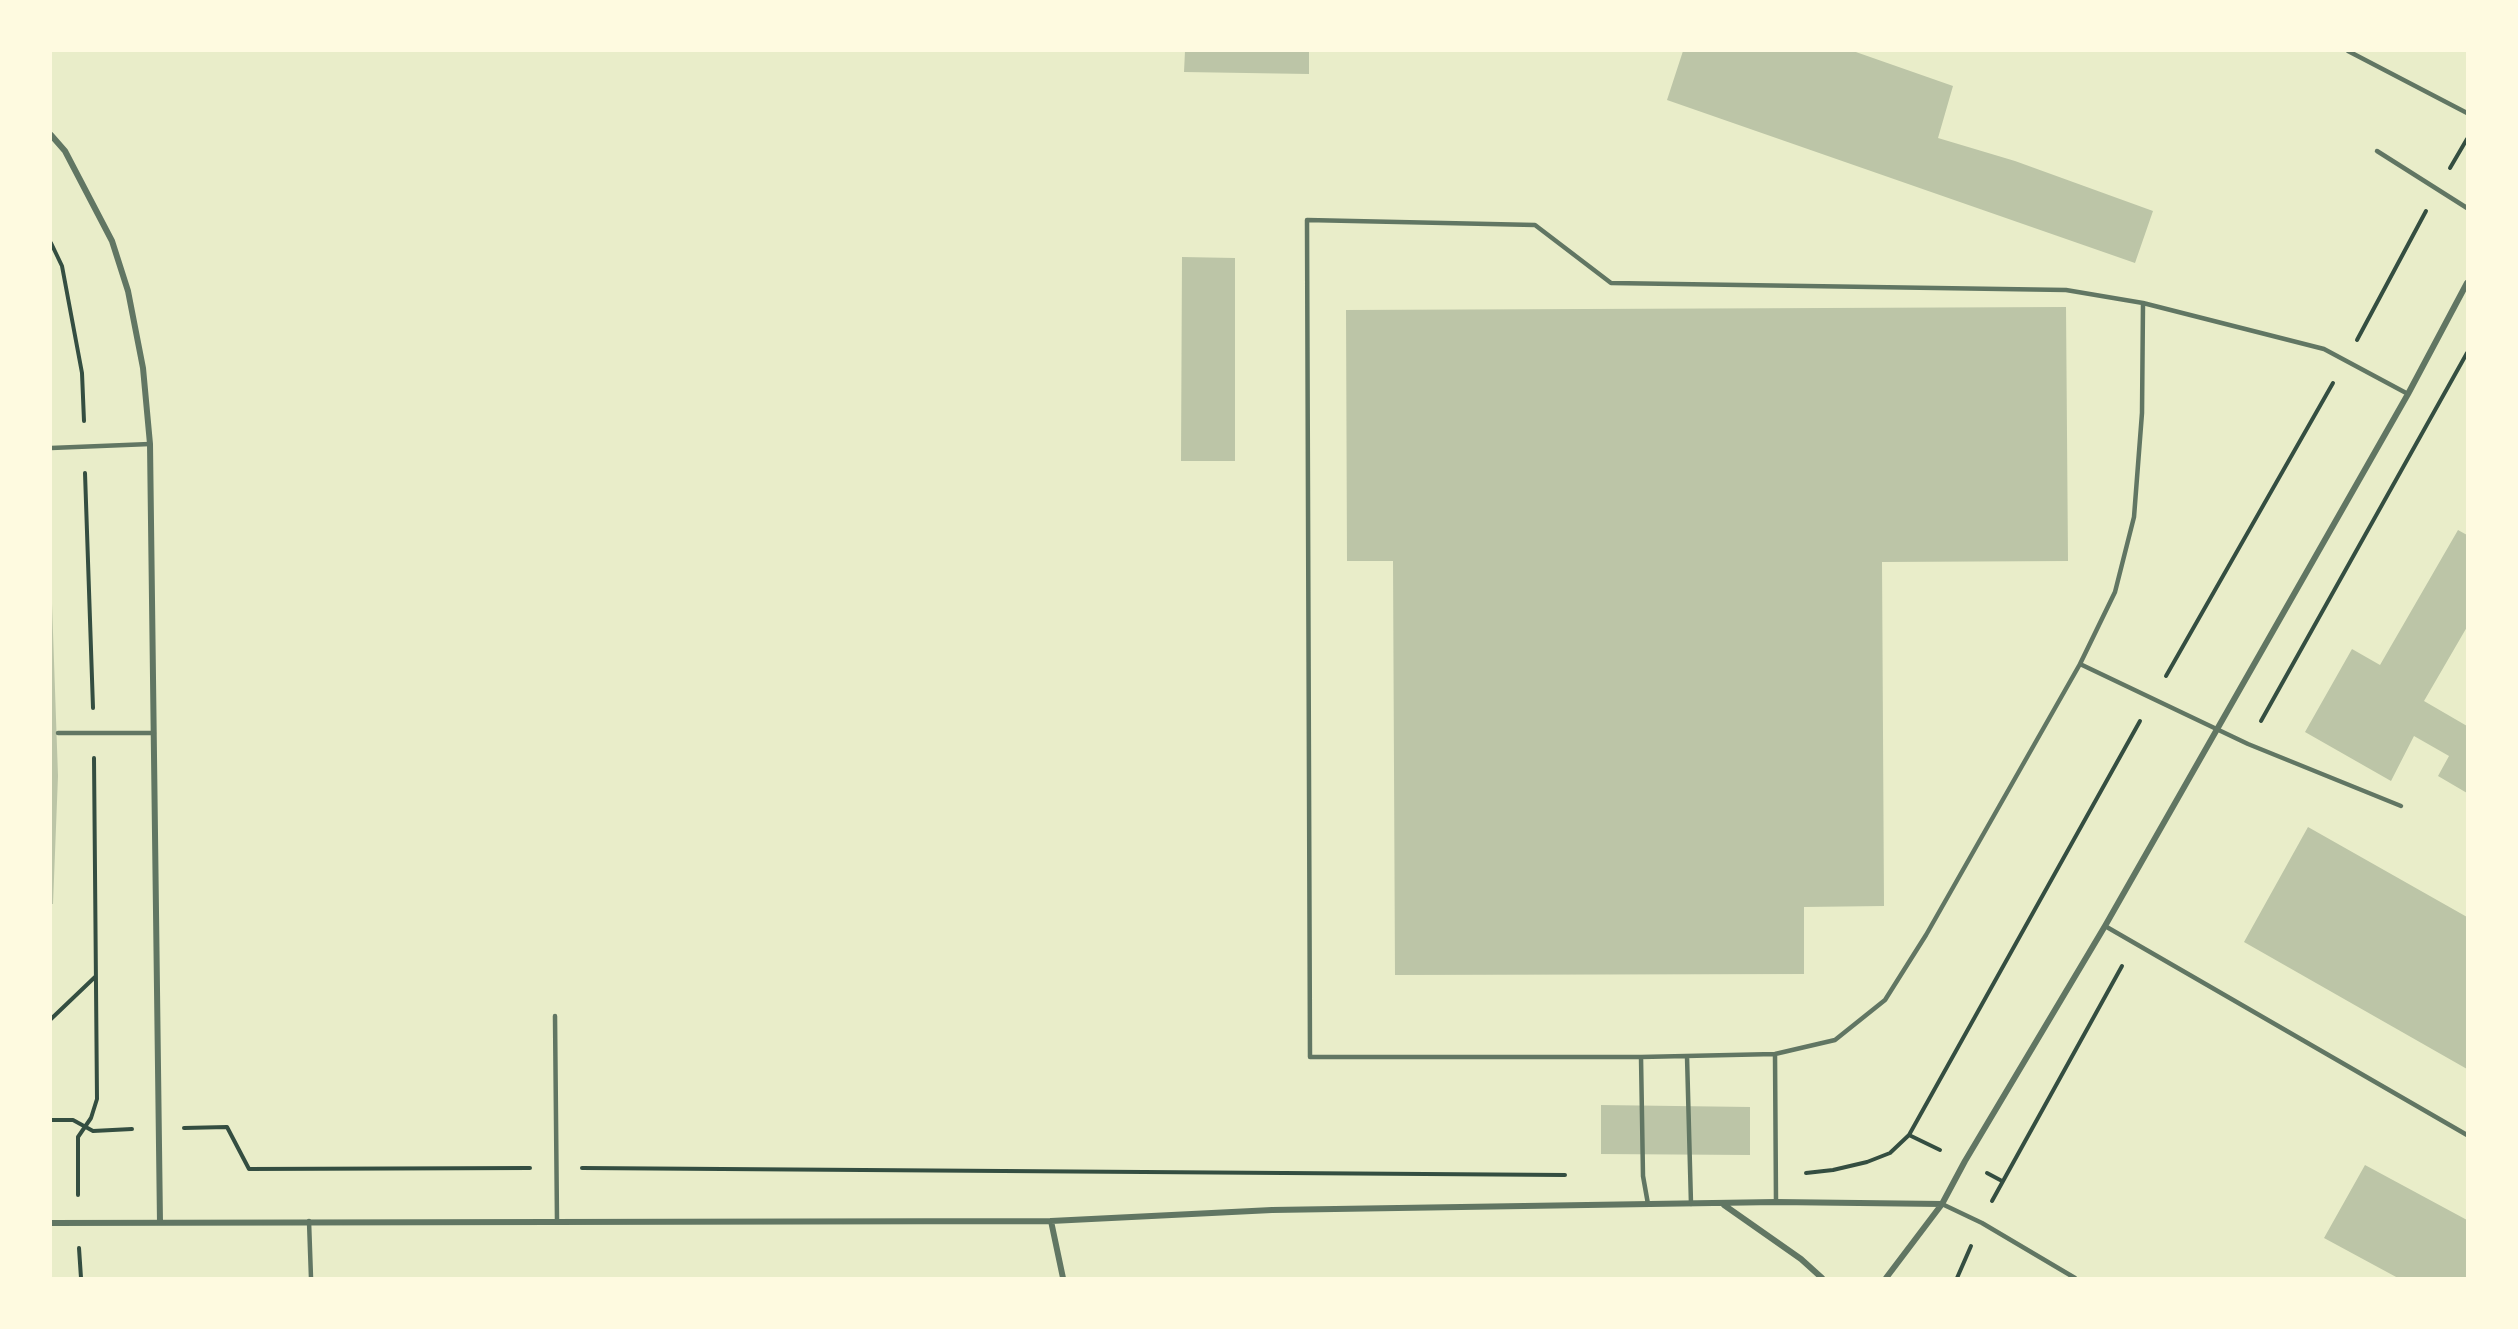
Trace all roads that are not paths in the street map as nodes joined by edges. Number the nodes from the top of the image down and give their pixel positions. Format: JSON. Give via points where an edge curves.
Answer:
{"nodes":[{"id":1,"x":2348,"y":51,"type":"edge"},
{"id":2,"x":2467,"y":113,"type":"edge"},
{"id":3,"x":51,"y":135,"type":"edge"},
{"id":4,"x":2377,"y":151,"type":"dead end"},
{"id":5,"x":2467,"y":208,"type":"edge"},
{"id":6,"x":2467,"y":283,"type":"edge"},
{"id":7,"x":2143,"y":303,"type":"junction"},
{"id":8,"x":2408,"y":394,"type":"junction"},
{"id":9,"x":150,"y":444,"type":"junction"},
{"id":10,"x":51,"y":448,"type":"edge"},
{"id":11,"x":2080,"y":664,"type":"junction"},
{"id":12,"x":2217,"y":730,"type":"junction"},
{"id":13,"x":58,"y":733,"type":"dead end"},
{"id":14,"x":154,"y":733,"type":"junction"},
{"id":15,"x":2401,"y":806,"type":"dead end"},
{"id":16,"x":2105,"y":926,"type":"junction"},
{"id":17,"x":555,"y":1016,"type":"dead end"},
{"id":18,"x":1775,"y":1054,"type":"junction"},
{"id":19,"x":1687,"y":1056,"type":"junction"},
{"id":20,"x":1641,"y":1057,"type":"junction"},
{"id":21,"x":2467,"y":1134,"type":"edge"},
{"id":22,"x":1776,"y":1202,"type":"junction"},
{"id":23,"x":1648,"y":1204,"type":"junction"},
{"id":24,"x":1691,"y":1204,"type":"junction"},
{"id":25,"x":1942,"y":1204,"type":"junction"},
{"id":26,"x":1724,"y":1205,"type":"junction"},
{"id":27,"x":309,"y":1221,"type":"junction"},
{"id":28,"x":557,"y":1221,"type":"junction"},
{"id":29,"x":1051,"y":1221,"type":"junction"},
{"id":30,"x":51,"y":1223,"type":"edge"},
{"id":31,"x":160,"y":1223,"type":"junction"},
{"id":32,"x":311,"y":1278,"type":"edge"},
{"id":33,"x":1063,"y":1278,"type":"edge"},
{"id":34,"x":1822,"y":1278,"type":"edge"},
{"id":35,"x":1886,"y":1278,"type":"edge"},
{"id":36,"x":2075,"y":1278,"type":"edge"}],
"edges":[{"from":1,"to":2,"type":"lane"},
{"from":3,"to":9,"type":"street","via":[[70,160],[112,241],[128,291],[143,368]]},
{"from":4,"to":5,"type":"lane"},
{"from":6,"to":8,"type":"street"},
{"from":7,"to":8,"type":"lane","via":[[2324,349]]},
{"from":7,"to":11,"type":"lane","via":[[2142,413],[2134,517],[2115,592]]},
{"from":7,"to":20,"type":"lane","via":[[2066,290],[1611,283],[1535,225],[1307,220],[1310,1056]]},
{"from":8,"to":12,"type":"street"},
{"from":9,"to":10,"type":"lane"},
{"from":9,"to":14,"type":"street"},
{"from":11,"to":12,"type":"lane"},
{"from":11,"to":18,"type":"lane","via":[[1886,1000],[1835,1040]]},
{"from":12,"to":15,"type":"lane"},
{"from":12,"to":16,"type":"street"},
{"from":13,"to":14,"type":"lane"},
{"from":14,"to":31,"type":"street"},
{"from":16,"to":21,"type":"lane"},
{"from":16,"to":25,"type":"street"},
{"from":17,"to":28,"type":"lane"},
{"from":18,"to":19,"type":"lane"},
{"from":18,"to":22,"type":"lane"},
{"from":19,"to":20,"type":"lane"},
{"from":19,"to":24,"type":"lane"},
{"from":20,"to":23,"type":"lane","via":[[1643,1176]]},
{"from":22,"to":25,"type":"street"},
{"from":22,"to":26,"type":"street"},
{"from":23,"to":24,"type":"street"},
{"from":23,"to":29,"type":"street","via":[[1272,1210]]},
{"from":24,"to":26,"type":"street"},
{"from":25,"to":35,"type":"street"},
{"from":25,"to":36,"type":"lane"},
{"from":26,"to":34,"type":"street"},
{"from":27,"to":28,"type":"street"},
{"from":27,"to":31,"type":"street"},
{"from":27,"to":32,"type":"lane"},
{"from":28,"to":29,"type":"street"},
{"from":29,"to":33,"type":"street"},
{"from":30,"to":31,"type":"street"}]}
